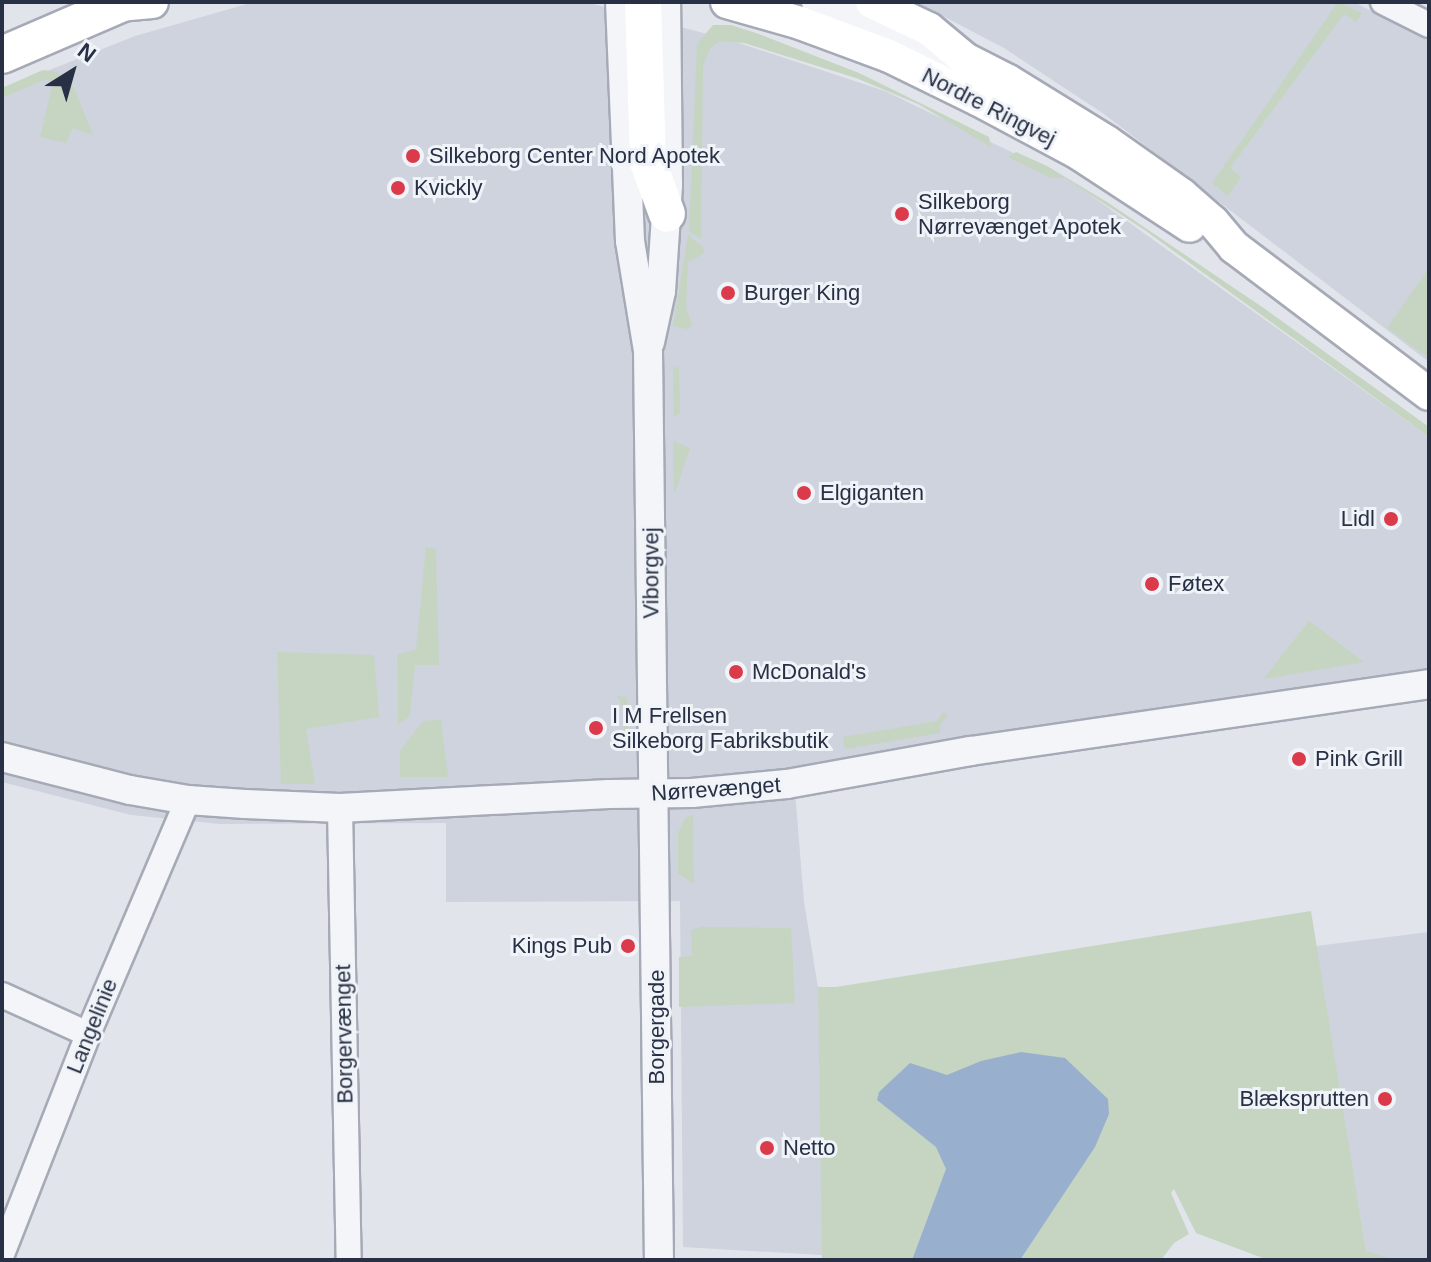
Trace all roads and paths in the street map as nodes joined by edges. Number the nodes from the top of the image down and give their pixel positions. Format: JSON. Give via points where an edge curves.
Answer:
{"nodes":[{"id":1,"x":63,"y":2,"type":"edge"},
{"id":2,"x":620,"y":2,"type":"edge"},
{"id":3,"x":643,"y":2,"type":"edge"},
{"id":4,"x":666,"y":2,"type":"edge"},
{"id":5,"x":727,"y":2,"type":"edge"},
{"id":6,"x":816,"y":2,"type":"edge"},
{"id":7,"x":872,"y":2,"type":"edge"},
{"id":8,"x":1383,"y":2,"type":"edge"},
{"id":9,"x":132,"y":3,"type":"edge"},
{"id":10,"x":1429,"y":25,"type":"edge"},
{"id":11,"x":2,"y":30,"type":"edge"},
{"id":12,"x":2,"y":55,"type":"edge"},
{"id":13,"x":965,"y":59,"type":"junction"},
{"id":14,"x":667,"y":214,"type":"junction"},
{"id":15,"x":1234,"y":247,"type":"junction"},
{"id":16,"x":648,"y":351,"type":"junction"},
{"id":17,"x":1429,"y":394,"type":"edge"},
{"id":18,"x":1429,"y":684,"type":"edge"},
{"id":19,"x":2,"y":757,"type":"edge"},
{"id":20,"x":655,"y":795,"type":"junction"},
{"id":21,"x":188,"y":800,"type":"junction"},
{"id":22,"x":340,"y":808,"type":"junction"},
{"id":23,"x":2,"y":995,"type":"edge"},
{"id":24,"x":88,"y":1034,"type":"junction"},
{"id":25,"x":2,"y":1254,"type":"edge"},
{"id":26,"x":349,"y":1260,"type":"edge"},
{"id":27,"x":659,"y":1260,"type":"edge"}],
"edges":[{"from":1,"to":11,"type":"main road"},
{"from":2,"to":16,"type":"street","name":"Viborgvej","via":[[630,241]]},
{"from":3,"to":14,"type":"main road","via":[[648,162]]},
{"from":4,"to":14,"type":"street","name":"Viborgvej"},
{"from":5,"to":15,"type":"main road","name":"Nordre Ringvej","via":[[889,56],[1080,154],[1205,235]]},
{"from":6,"to":13,"type":"street","via":[[922,47]]},
{"from":7,"to":13,"type":"main road","name":"Nordre Ringvej","via":[[929,29]]},
{"from":8,"to":10,"type":"street"},
{"from":9,"to":12,"type":"main road"},
{"from":13,"to":15,"type":"main road","name":"Nordre Ringvej","via":[[1107,142],[1182,195]]},
{"from":14,"to":16,"type":"street","name":"Viborgvej","via":[[661,291]]},
{"from":15,"to":17,"type":"main road","name":"Nordre Ringvej"},
{"from":16,"to":20,"type":"street","name":"Viborgvej"},
{"from":18,"to":20,"type":"street","name":"Nørrevænget","via":[[784,784]]},
{"from":19,"to":21,"type":"street","name":"Nørrevænget"},
{"from":20,"to":22,"type":"street","name":"Nørrevænget"},
{"from":20,"to":27,"type":"street","name":"Borgergade"},
{"from":21,"to":22,"type":"street","name":"Nørrevænget"},
{"from":21,"to":24,"type":"street","name":"Langelinie"},
{"from":22,"to":26,"type":"street","name":"Borgervænget"},
{"from":23,"to":24,"type":"street"},
{"from":24,"to":25,"type":"street","name":"Langelinie"}]}
